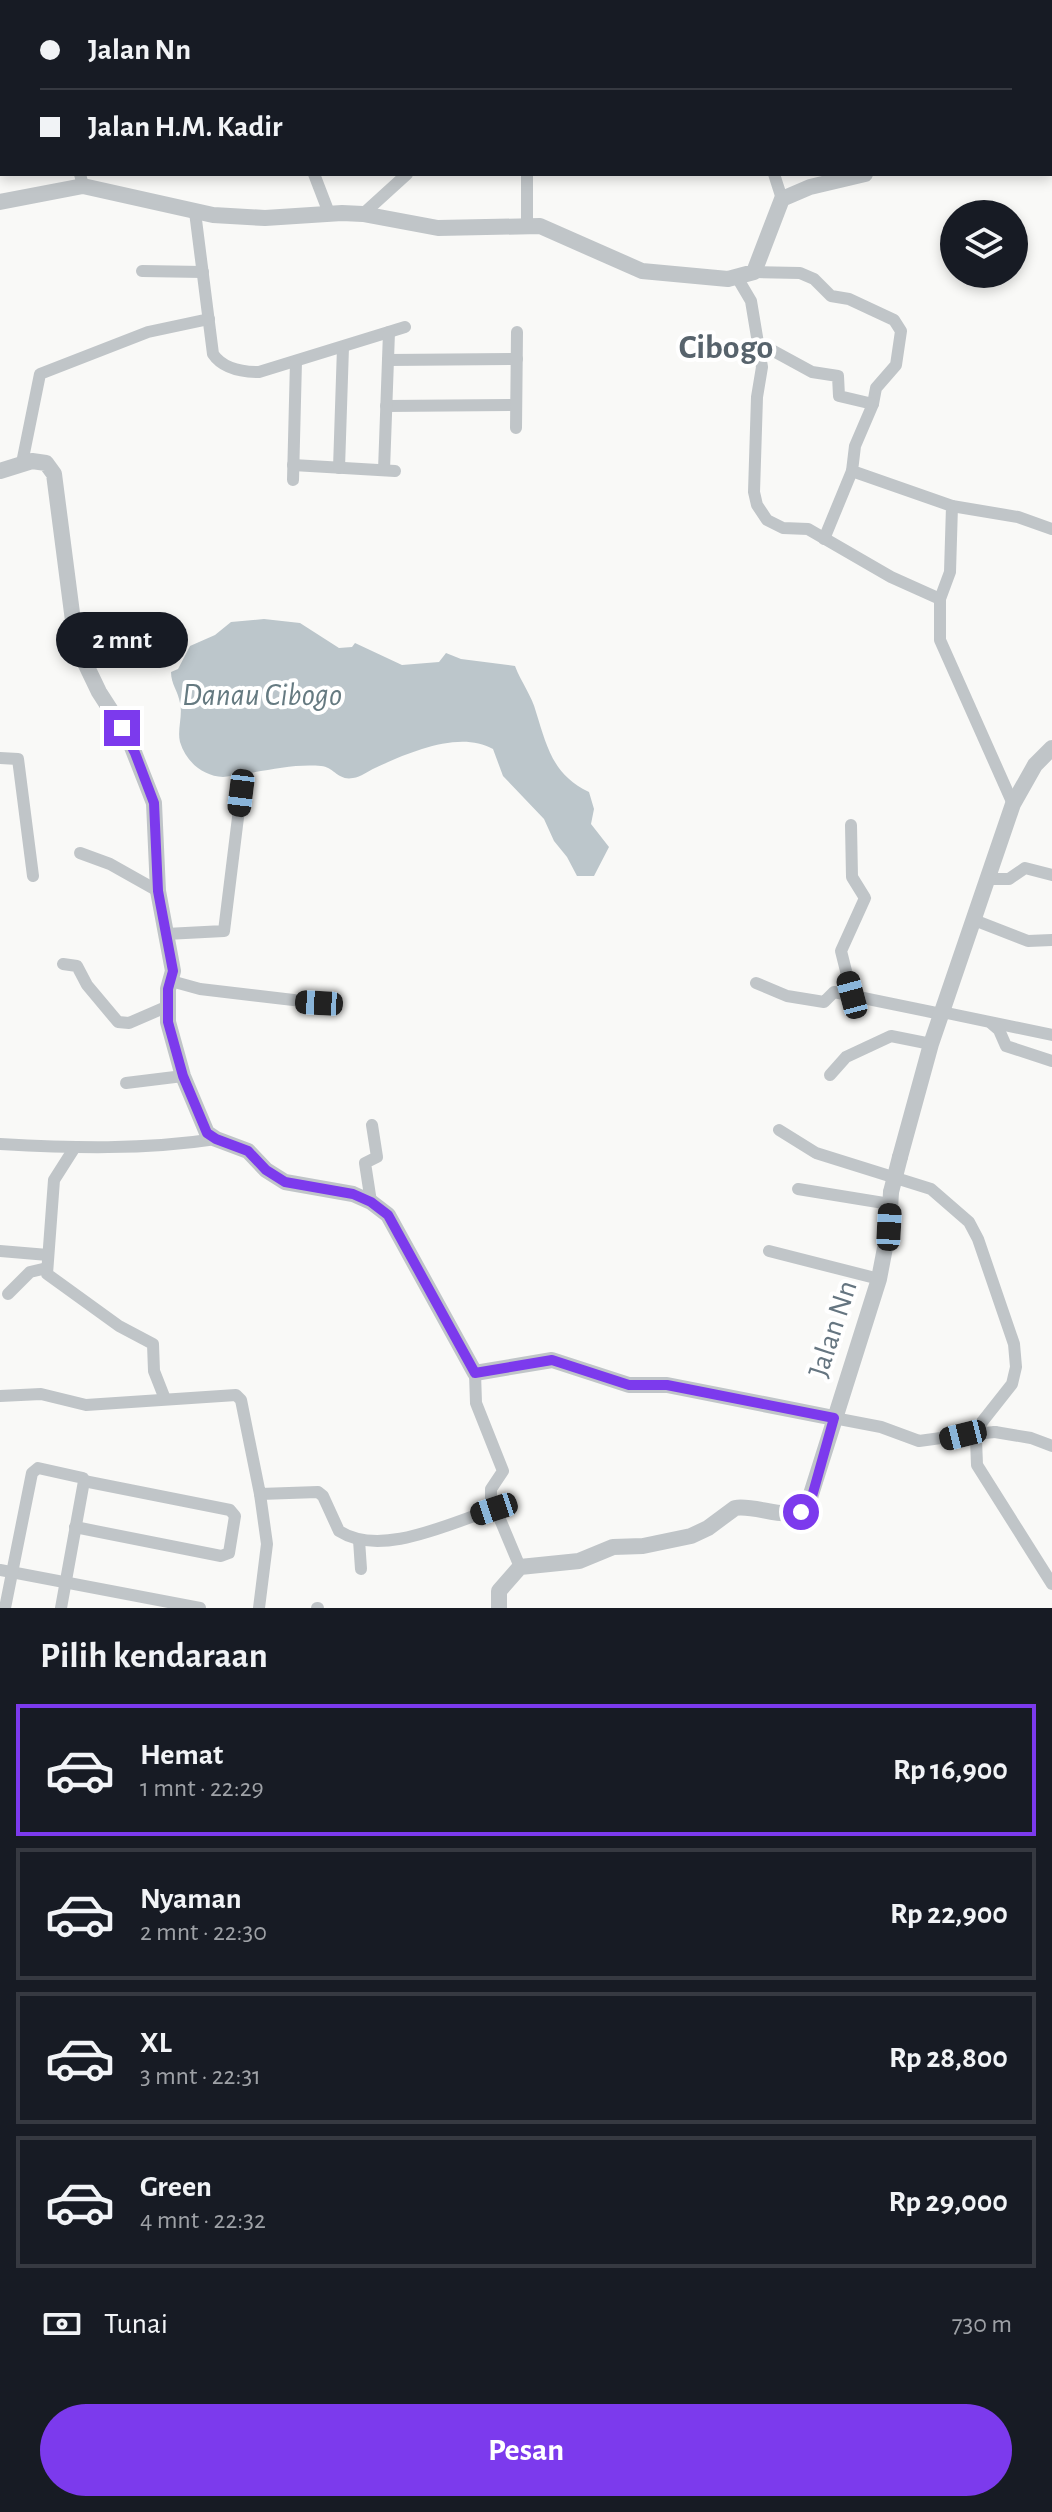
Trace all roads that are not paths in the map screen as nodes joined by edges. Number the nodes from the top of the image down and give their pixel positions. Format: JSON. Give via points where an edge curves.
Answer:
{"nodes":[{"id":1,"x":315,"y":176,"type":"edge"},
{"id":2,"x":405,"y":176,"type":"edge"},
{"id":3,"x":527,"y":176,"type":"edge"},
{"id":4,"x":775,"y":176,"type":"edge"},
{"id":5,"x":857,"y":176,"type":"edge"},
{"id":6,"x":81,"y":180,"type":"edge"},
{"id":7,"x":782,"y":199,"type":"junction"},
{"id":8,"x":0,"y":202,"type":"edge"},
{"id":9,"x":195,"y":212,"type":"junction"},
{"id":10,"x":329,"y":213,"type":"junction"},
{"id":11,"x":363,"y":214,"type":"junction"},
{"id":12,"x":527,"y":225,"type":"junction"},
{"id":13,"x":142,"y":271,"type":"dead end"},
{"id":14,"x":203,"y":272,"type":"junction"},
{"id":15,"x":746,"y":275,"type":"junction"},
{"id":16,"x":209,"y":319,"type":"junction"},
{"id":17,"x":405,"y":327,"type":"dead end"},
{"id":18,"x":389,"y":332,"type":"junction"},
{"id":19,"x":517,"y":332,"type":"dead end"},
{"id":20,"x":757,"y":342,"type":"junction"},
{"id":21,"x":343,"y":347,"type":"junction"},
{"id":22,"x":517,"y":359,"type":"junction"},
{"id":23,"x":388,"y":360,"type":"junction"},
{"id":24,"x":296,"y":361,"type":"junction"},
{"id":25,"x":873,"y":404,"type":"junction"},
{"id":26,"x":516,"y":405,"type":"junction"},
{"id":27,"x":386,"y":406,"type":"junction"},
{"id":28,"x":516,"y":428,"type":"dead end"},
{"id":29,"x":22,"y":463,"type":"junction"},
{"id":30,"x":293,"y":465,"type":"junction"},
{"id":31,"x":339,"y":468,"type":"junction"},
{"id":32,"x":0,"y":471,"type":"edge"},
{"id":33,"x":852,"y":471,"type":"junction"},
{"id":34,"x":293,"y":480,"type":"dead end"},
{"id":35,"x":952,"y":506,"type":"junction"},
{"id":36,"x":1052,"y":529,"type":"edge"},
{"id":37,"x":824,"y":539,"type":"junction"},
{"id":38,"x":940,"y":599,"type":"junction"},
{"id":39,"x":1052,"y":748,"type":"edge"},
{"id":40,"x":0,"y":758,"type":"edge"},
{"id":41,"x":241,"y":793,"type":"dead end"},
{"id":42,"x":1013,"y":804,"type":"junction"},
{"id":43,"x":851,"y":825,"type":"dead end"},
{"id":44,"x":80,"y":853,"type":"dead end"},
{"id":45,"x":1052,"y":875,"type":"edge"},
{"id":46,"x":33,"y":876,"type":"dead end"},
{"id":47,"x":987,"y":879,"type":"junction"},
{"id":48,"x":158,"y":891,"type":"junction"},
{"id":49,"x":974,"y":920,"type":"junction"},
{"id":50,"x":166,"y":934,"type":"junction"},
{"id":51,"x":1052,"y":940,"type":"edge"},
{"id":52,"x":63,"y":964,"type":"dead end"},
{"id":53,"x":171,"y":981,"type":"junction"},
{"id":54,"x":756,"y":983,"type":"dead end"},
{"id":55,"x":852,"y":995,"type":"junction"},
{"id":56,"x":319,"y":1003,"type":"dead end"},
{"id":57,"x":166,"y":1007,"type":"junction"},
{"id":58,"x":942,"y":1013,"type":"junction"},
{"id":59,"x":992,"y":1024,"type":"junction"},
{"id":60,"x":1052,"y":1035,"type":"edge"},
{"id":61,"x":931,"y":1044,"type":"junction"},
{"id":62,"x":1052,"y":1061,"type":"edge"},
{"id":63,"x":830,"y":1075,"type":"dead end"},
{"id":64,"x":183,"y":1076,"type":"junction"},
{"id":65,"x":126,"y":1083,"type":"dead end"},
{"id":66,"x":372,"y":1125,"type":"dead end"},
{"id":67,"x":779,"y":1130,"type":"dead end"},
{"id":68,"x":216,"y":1139,"type":"junction"},
{"id":69,"x":0,"y":1144,"type":"edge"},
{"id":70,"x":75,"y":1147,"type":"junction"},
{"id":71,"x":798,"y":1189,"type":"dead end"},
{"id":72,"x":890,"y":1198,"type":"junction"},
{"id":73,"x":371,"y":1202,"type":"junction"},
{"id":74,"x":0,"y":1251,"type":"edge"},
{"id":75,"x":769,"y":1251,"type":"dead end"},
{"id":76,"x":48,"y":1262,"type":"junction"},
{"id":77,"x":879,"y":1279,"type":"junction"},
{"id":78,"x":8,"y":1294,"type":"dead end"},
{"id":79,"x":475,"y":1373,"type":"junction"},
{"id":80,"x":0,"y":1396,"type":"edge"},
{"id":81,"x":165,"y":1399,"type":"junction"},
{"id":82,"x":834,"y":1418,"type":"junction"},
{"id":83,"x":1051,"y":1445,"type":"edge"},
{"id":84,"x":84,"y":1481,"type":"junction"},
{"id":85,"x":260,"y":1494,"type":"junction"},
{"id":86,"x":494,"y":1509,"type":"junction"},
{"id":87,"x":75,"y":1527,"type":"junction"},
{"id":88,"x":359,"y":1540,"type":"junction"},
{"id":89,"x":520,"y":1567,"type":"junction"},
{"id":90,"x":361,"y":1569,"type":"dead end"},
{"id":91,"x":6,"y":1571,"type":"edge"},
{"id":92,"x":66,"y":1583,"type":"junction"},
{"id":93,"x":1052,"y":1584,"type":"edge"},
{"id":94,"x":260,"y":1602,"type":"edge"},
{"id":95,"x":5,"y":1608,"type":"edge"},
{"id":96,"x":61,"y":1608,"type":"edge"},
{"id":97,"x":200,"y":1608,"type":"edge"},
{"id":98,"x":499,"y":1608,"type":"edge"}],
"edges":[{"from":1,"to":10,"type":"street"},
{"from":2,"to":11,"type":"street"},
{"from":3,"to":12,"type":"street"},
{"from":4,"to":7,"type":"street"},
{"from":5,"to":7,"type":"street"},
{"from":6,"to":8,"type":"street"},
{"from":6,"to":9,"type":"street"},
{"from":7,"to":15,"type":"street"},
{"from":9,"to":10,"type":"street","via":[[265,218]]},
{"from":9,"to":14,"type":"street"},
{"from":10,"to":11,"type":"street"},
{"from":11,"to":12,"type":"street","via":[[438,228]]},
{"from":12,"to":15,"type":"street","via":[[554,229],[642,271]]},
{"from":13,"to":14,"type":"street"},
{"from":14,"to":16,"type":"street"},
{"from":15,"to":20,"type":"street"},
{"from":15,"to":25,"type":"street","via":[[800,273],[831,296],[894,320],[901,331],[896,365],[876,388]]},
{"from":16,"to":24,"type":"street","via":[[213,354],[224,365],[259,372]]},
{"from":16,"to":29,"type":"street","via":[[148,332],[40,374]]},
{"from":17,"to":18,"type":"street"},
{"from":18,"to":21,"type":"street"},
{"from":18,"to":23,"type":"street"},
{"from":19,"to":22,"type":"street"},
{"from":20,"to":25,"type":"street","via":[[812,372],[838,376],[839,396]]},
{"from":20,"to":37,"type":"street","via":[[762,367],[757,505],[767,520],[783,528],[808,529]]},
{"from":21,"to":24,"type":"street"},
{"from":21,"to":31,"type":"street"},
{"from":22,"to":23,"type":"street"},
{"from":22,"to":26,"type":"street"},
{"from":23,"to":27,"type":"street"},
{"from":24,"to":30,"type":"street"},
{"from":25,"to":33,"type":"street","via":[[855,446]]},
{"from":26,"to":27,"type":"street"},
{"from":26,"to":28,"type":"street"},
{"from":27,"to":31,"type":"street","via":[[390,471]]},
{"from":29,"to":32,"type":"street"},
{"from":29,"to":48,"type":"street","via":[[46,463],[54,474],[76,644],[149,786],[156,817]]},
{"from":30,"to":31,"type":"street"},
{"from":30,"to":34,"type":"street"},
{"from":33,"to":35,"type":"street"},
{"from":33,"to":37,"type":"street"},
{"from":35,"to":36,"type":"street","via":[[1018,517]]},
{"from":35,"to":38,"type":"street","via":[[950,572]]},
{"from":37,"to":38,"type":"street"},
{"from":38,"to":42,"type":"street","via":[[940,640]]},
{"from":39,"to":42,"type":"street","name":"Jalan Nn","via":[[1035,765]]},
{"from":40,"to":46,"type":"street","via":[[18,759]]},
{"from":41,"to":50,"type":"street","via":[[224,931]]},
{"from":42,"to":47,"type":"street","name":"Jalan Nn"},
{"from":43,"to":55,"type":"street","via":[[852,877],[865,898],[841,951]]},
{"from":44,"to":48,"type":"street"},
{"from":45,"to":47,"type":"street","via":[[1025,868],[1009,879]]},
{"from":47,"to":49,"type":"street","name":"Jalan Nn"},
{"from":48,"to":50,"type":"street"},
{"from":49,"to":51,"type":"street","via":[[1028,941]]},
{"from":49,"to":58,"type":"street","name":"Jalan Nn"},
{"from":50,"to":53,"type":"street"},
{"from":52,"to":57,"type":"street","via":[[77,966],[118,1022],[129,1023]]},
{"from":53,"to":56,"type":"street"},
{"from":53,"to":57,"type":"street"},
{"from":54,"to":55,"type":"street","via":[[787,996],[824,1002],[834,992]]},
{"from":55,"to":58,"type":"street"},
{"from":57,"to":64,"type":"street"},
{"from":58,"to":59,"type":"street"},
{"from":58,"to":61,"type":"street","name":"Jalan Nn"},
{"from":59,"to":60,"type":"street"},
{"from":59,"to":62,"type":"street","via":[[1006,1046]]},
{"from":61,"to":63,"type":"street","via":[[891,1036],[846,1057]]},
{"from":61,"to":72,"type":"street","name":"Jalan Nn","bridge":true},
{"from":64,"to":65,"type":"street"},
{"from":64,"to":68,"type":"street","via":[[207,1133]]},
{"from":66,"to":73,"type":"street","via":[[377,1157],[365,1163]]},
{"from":67,"to":93,"type":"street","via":[[816,1153],[931,1189],[969,1222],[1014,1344],[1016,1367],[1012,1384],[982,1422],[977,1465]]},
{"from":68,"to":70,"type":"street","via":[[165,1146]]},
{"from":68,"to":73,"type":"street","via":[[248,1151],[285,1182]]},
{"from":69,"to":70,"type":"street"},
{"from":70,"to":76,"type":"street","via":[[54,1180]]},
{"from":71,"to":72,"type":"street"},
{"from":72,"to":77,"type":"street","name":"Jalan Nn"},
{"from":73,"to":79,"type":"street","via":[[393,1222]]},
{"from":74,"to":76,"type":"street"},
{"from":75,"to":77,"type":"street"},
{"from":76,"to":78,"type":"street"},
{"from":76,"to":81,"type":"street","via":[[49,1277],[153,1344],[154,1371]]},
{"from":77,"to":82,"type":"street","name":"Jalan Nn"},
{"from":79,"to":82,"type":"street","via":[[552,1360],[629,1385],[667,1385]]},
{"from":79,"to":86,"type":"street","via":[[476,1403],[503,1471],[491,1489]]},
{"from":80,"to":81,"type":"street","via":[[41,1394],[86,1405]]},
{"from":81,"to":85,"type":"street","via":[[231,1393],[239,1397]]},
{"from":82,"to":83,"type":"street","bridge":true,"via":[[919,1441],[1008,1432]]},
{"from":82,"to":89,"type":"street","name":"Jalan Nn","via":[[811,1500],[801,1512],[735,1508],[691,1536],[613,1547],[579,1561]]},
{"from":84,"to":87,"type":"street"},
{"from":84,"to":87,"type":"street","via":[[230,1510],[235,1516],[229,1553],[221,1556]]},
{"from":84,"to":91,"type":"street","via":[[34,1469]]},
{"from":85,"to":88,"type":"street","via":[[318,1492],[339,1531]]},
{"from":85,"to":94,"type":"street","via":[[267,1544]]},
{"from":86,"to":88,"type":"street","via":[[399,1540]]},
{"from":86,"to":89,"type":"street"},
{"from":87,"to":92,"type":"street"},
{"from":88,"to":90,"type":"street"},
{"from":89,"to":98,"type":"street","via":[[499,1591]]},
{"from":91,"to":92,"type":"street"},
{"from":91,"to":95,"type":"street"},
{"from":92,"to":96,"type":"street"},
{"from":92,"to":97,"type":"street"}]}
